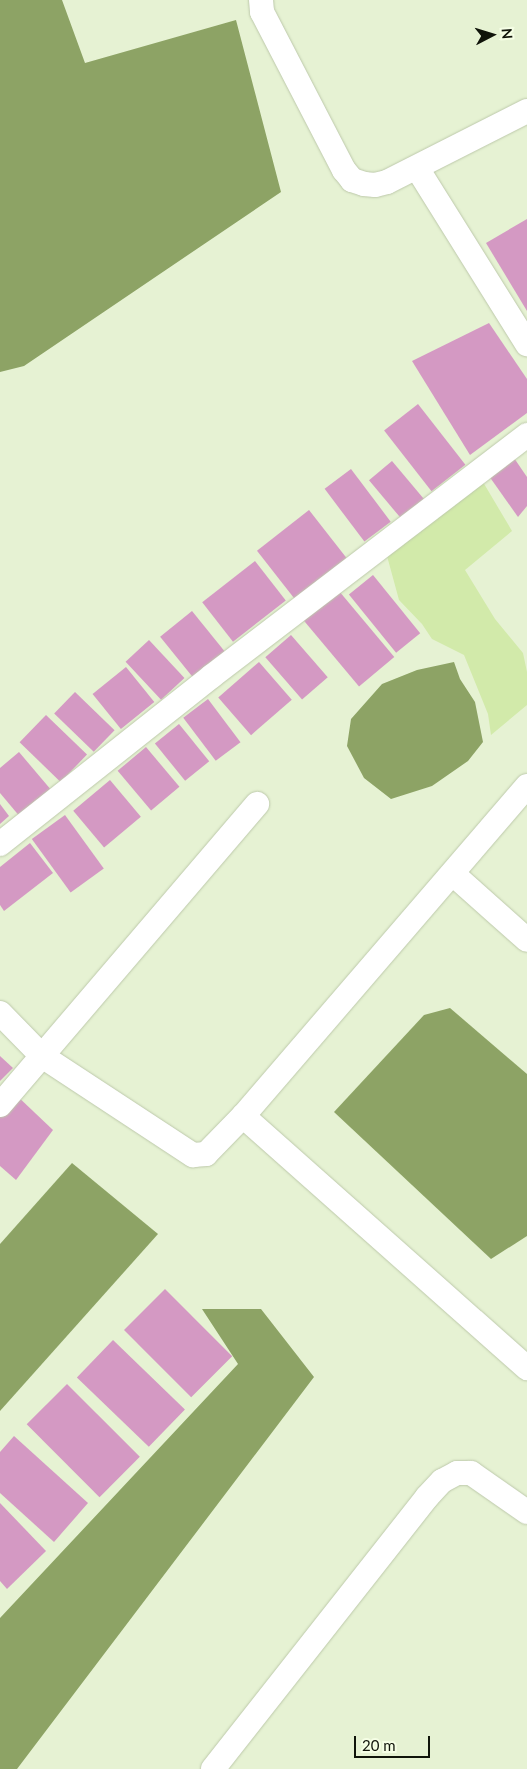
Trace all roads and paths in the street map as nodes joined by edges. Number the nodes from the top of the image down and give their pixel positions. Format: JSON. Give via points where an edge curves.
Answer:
{"nodes":[{"id":1,"x":261,"y":0,"type":"edge"},
{"id":2,"x":527,"y":111,"type":"edge"},
{"id":3,"x":418,"y":168,"type":"junction"},
{"id":4,"x":527,"y":344,"type":"edge"},
{"id":5,"x":527,"y":435,"type":"edge"},
{"id":6,"x":525,"y":793,"type":"edge"},
{"id":7,"x":257,"y":804,"type":"dead end"},
{"id":8,"x":0,"y":844,"type":"edge"},
{"id":9,"x":453,"y":874,"type":"junction"},
{"id":10,"x":527,"y":940,"type":"edge"},
{"id":11,"x":0,"y":1013,"type":"edge"},
{"id":12,"x":42,"y":1056,"type":"junction"},
{"id":13,"x":0,"y":1105,"type":"edge"},
{"id":14,"x":243,"y":1116,"type":"junction"},
{"id":15,"x":527,"y":1368,"type":"edge"},
{"id":16,"x":527,"y":1512,"type":"edge"},
{"id":17,"x":213,"y":1769,"type":"edge"}],
"edges":[{"from":1,"to":3,"type":"street","via":[[262,12],[352,180],[375,185]]},
{"from":2,"to":3,"type":"street"},
{"from":3,"to":4,"type":"street"},
{"from":5,"to":8,"type":"street","via":[[212,676]]},
{"from":6,"to":9,"type":"street"},
{"from":7,"to":12,"type":"street"},
{"from":9,"to":10,"type":"street"},
{"from":9,"to":14,"type":"street"},
{"from":11,"to":12,"type":"street"},
{"from":12,"to":13,"type":"street"},
{"from":12,"to":14,"type":"street","via":[[193,1155],[206,1154]]},
{"from":14,"to":15,"type":"street"},
{"from":16,"to":17,"type":"street","via":[[472,1473],[457,1473],[442,1481]]}]}
